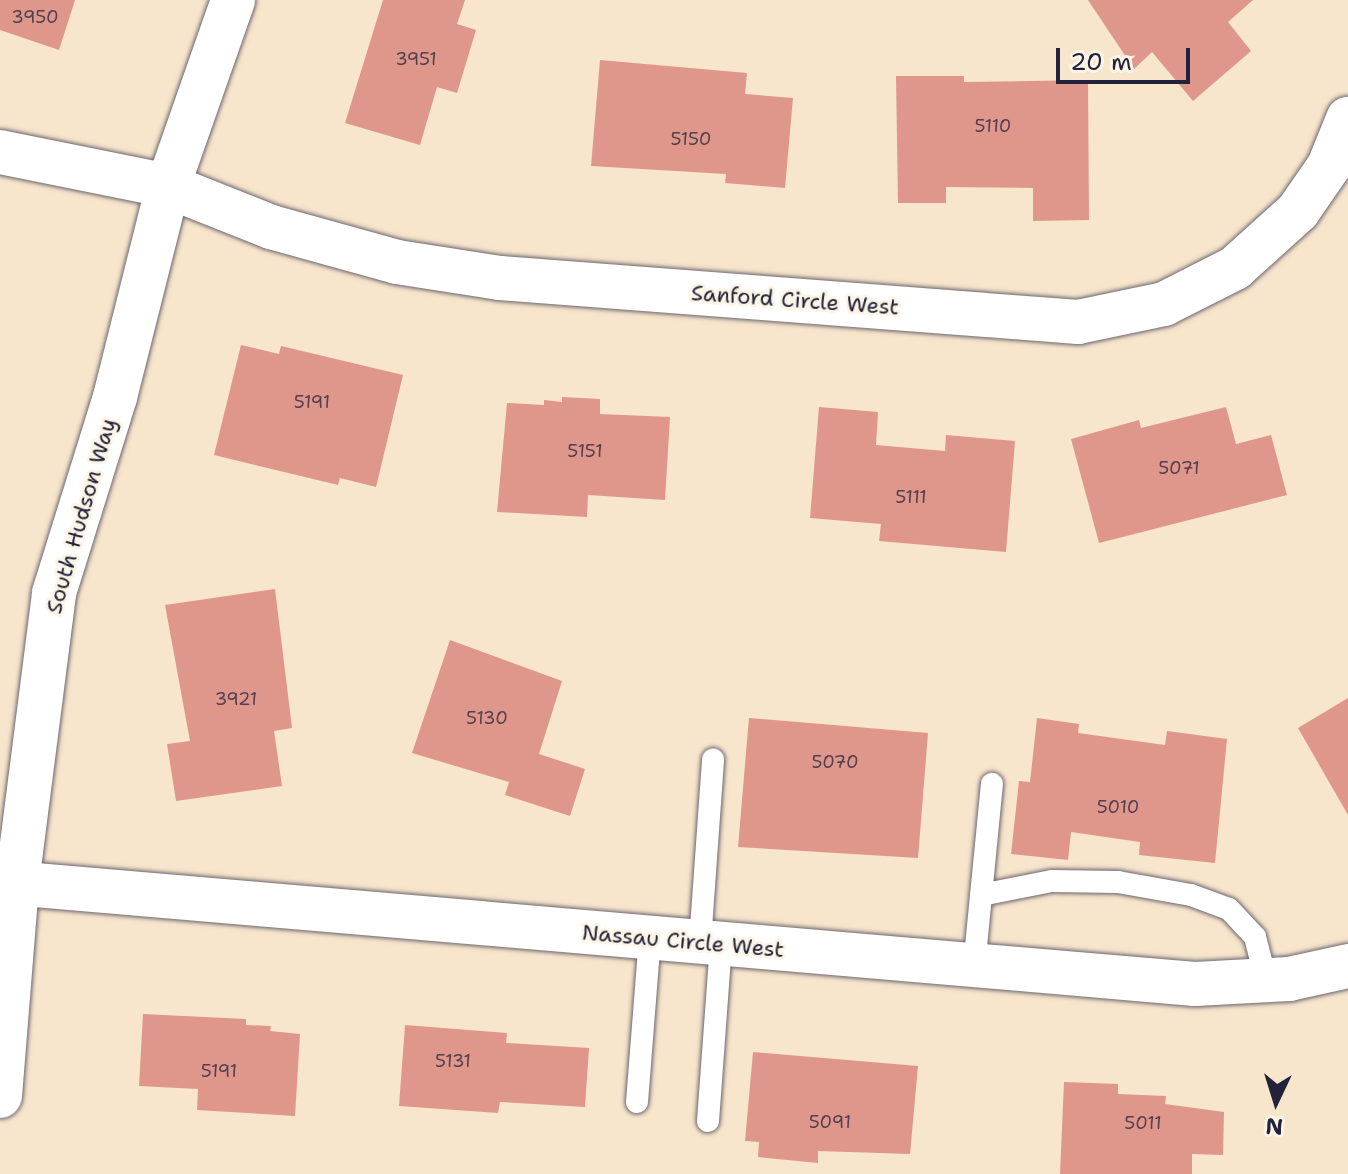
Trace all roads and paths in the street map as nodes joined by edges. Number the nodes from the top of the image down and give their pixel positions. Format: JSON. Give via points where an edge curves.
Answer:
{"nodes":[{"id":1,"x":233,"y":0,"type":"edge"},
{"id":2,"x":1348,"y":119,"type":"edge"},
{"id":3,"x":0,"y":152,"type":"edge"},
{"id":4,"x":168,"y":186,"type":"junction"},
{"id":5,"x":713,"y":759,"type":"dead end"},
{"id":6,"x":992,"y":784,"type":"dead end"},
{"id":7,"x":8,"y":882,"type":"edge"},
{"id":8,"x":981,"y":895,"type":"junction"},
{"id":9,"x":650,"y":938,"type":"junction"},
{"id":10,"x":710,"y":943,"type":"junction"},
{"id":11,"x":1348,"y":966,"type":"edge"},
{"id":12,"x":974,"y":967,"type":"junction"},
{"id":13,"x":1266,"y":980,"type":"junction"},
{"id":14,"x":0,"y":1096,"type":"edge"},
{"id":15,"x":637,"y":1102,"type":"dead end"},
{"id":16,"x":708,"y":1121,"type":"dead end"}],
"edges":[{"from":1,"to":4,"type":"street","name":"South Hudson Way"},
{"from":2,"to":4,"type":"street","name":"Sanford Circle West","via":[[1329,166],[1298,211],[1235,268],[1164,304],[1078,322],[500,278],[397,262],[271,227]]},
{"from":3,"to":4,"type":"street","name":"Sanford Circle West"},
{"from":4,"to":7,"type":"street","name":"South Hudson Way","via":[[115,397],[54,593]]},
{"from":5,"to":10,"type":"lane"},
{"from":6,"to":8,"type":"lane"},
{"from":7,"to":9,"type":"street","name":"Nassau Circle West"},
{"from":7,"to":14,"type":"street","name":"South Hudson Way"},
{"from":8,"to":12,"type":"lane"},
{"from":8,"to":13,"type":"lane","via":[[1052,881],[1118,882],[1191,895],[1229,909],[1255,937]]},
{"from":9,"to":10,"type":"street","name":"Nassau Circle West"},
{"from":9,"to":15,"type":"lane"},
{"from":10,"to":12,"type":"street","name":"Nassau Circle West"},
{"from":10,"to":16,"type":"lane"},
{"from":11,"to":13,"type":"street","name":"Nassau Circle West"},
{"from":12,"to":13,"type":"street","name":"Nassau Circle West","via":[[1195,984]]}]}
